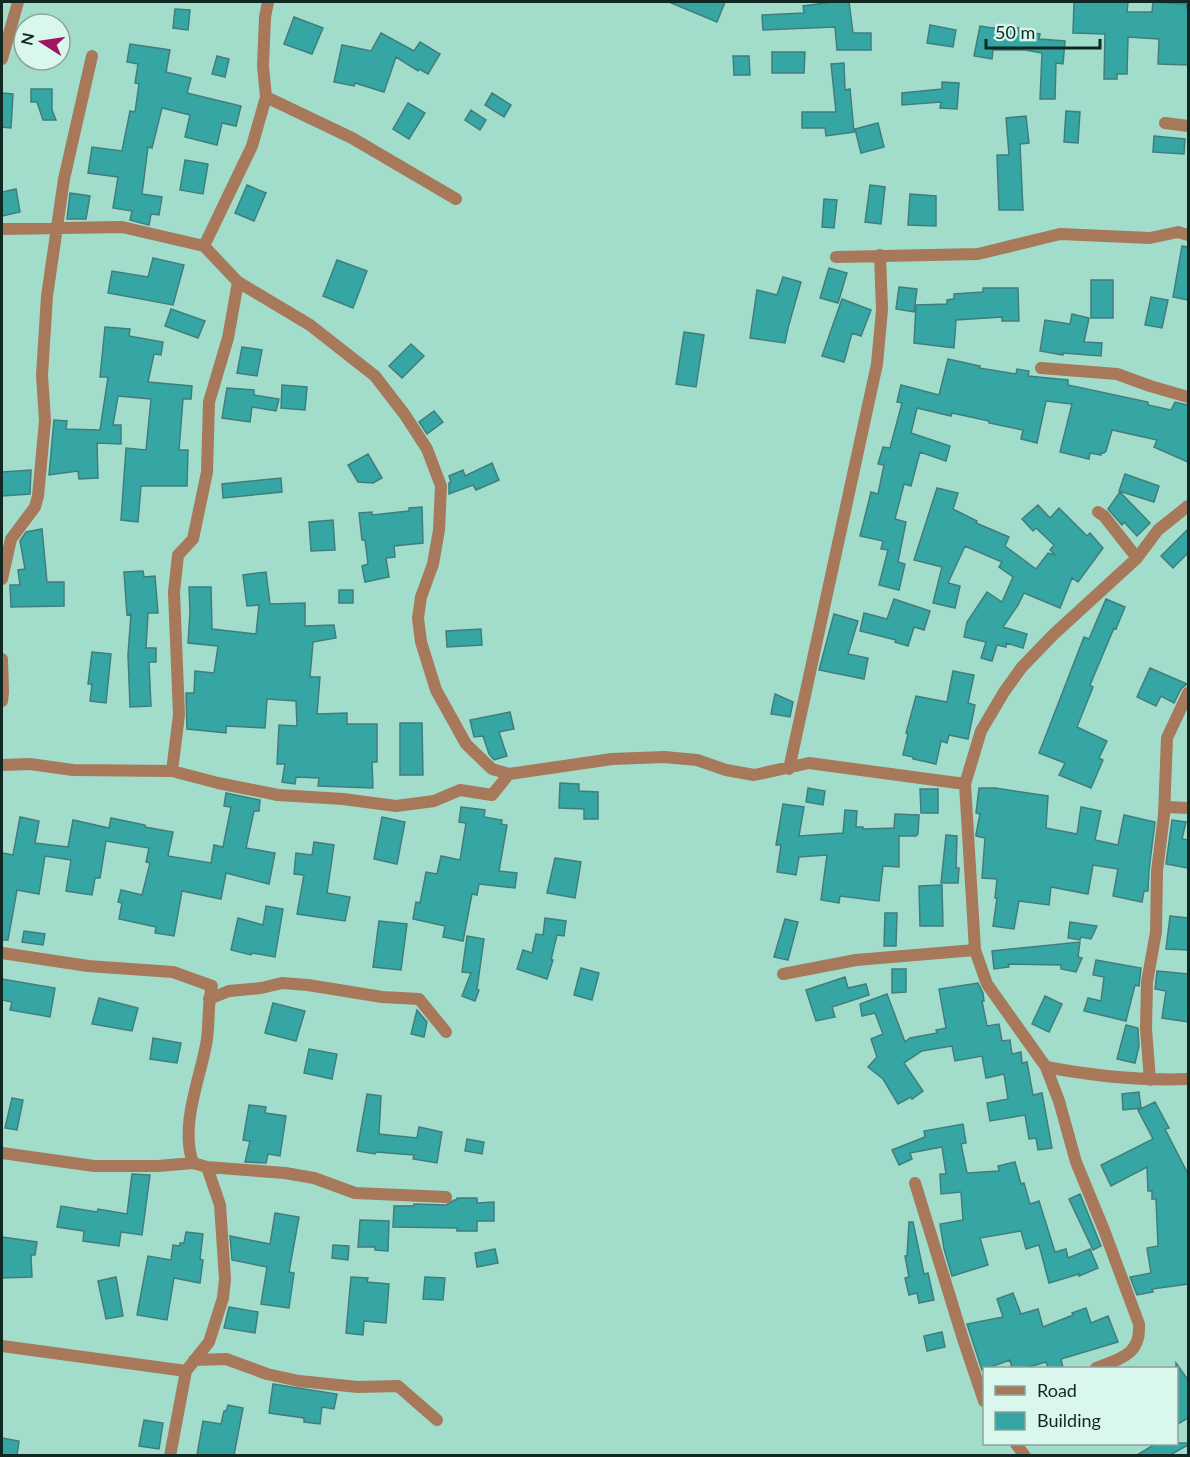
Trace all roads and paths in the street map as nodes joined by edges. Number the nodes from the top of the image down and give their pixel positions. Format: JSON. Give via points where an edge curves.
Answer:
{"nodes":[{"id":1,"x":18,"y":2,"type":"edge"},
{"id":2,"x":268,"y":2,"type":"edge"},
{"id":3,"x":93,"y":56,"type":"dead end"},
{"id":4,"x":2,"y":59,"type":"edge"},
{"id":5,"x":266,"y":97,"type":"junction"},
{"id":6,"x":1165,"y":123,"type":"dead end"},
{"id":7,"x":1188,"y":126,"type":"edge"},
{"id":8,"x":456,"y":199,"type":"dead end"},
{"id":9,"x":56,"y":228,"type":"junction"},
{"id":10,"x":2,"y":229,"type":"edge"},
{"id":11,"x":1188,"y":235,"type":"edge"},
{"id":12,"x":204,"y":246,"type":"junction"},
{"id":13,"x":880,"y":255,"type":"junction"},
{"id":14,"x":836,"y":257,"type":"dead end"},
{"id":15,"x":238,"y":282,"type":"junction"},
{"id":16,"x":1041,"y":368,"type":"dead end"},
{"id":17,"x":1188,"y":397,"type":"edge"},
{"id":18,"x":1188,"y":506,"type":"edge"},
{"id":19,"x":1098,"y":512,"type":"dead end"},
{"id":20,"x":1137,"y":558,"type":"junction"},
{"id":21,"x":2,"y":579,"type":"edge"},
{"id":22,"x":2,"y":659,"type":"edge"},
{"id":23,"x":1188,"y":693,"type":"edge"},
{"id":24,"x":2,"y":701,"type":"edge"},
{"id":25,"x":2,"y":765,"type":"edge"},
{"id":26,"x":789,"y":769,"type":"junction"},
{"id":27,"x":492,"y":770,"type":"junction"},
{"id":28,"x":172,"y":771,"type":"junction"},
{"id":29,"x":509,"y":774,"type":"junction"},
{"id":30,"x":965,"y":784,"type":"junction"},
{"id":31,"x":492,"y":795,"type":"junction"},
{"id":32,"x":1164,"y":807,"type":"junction"},
{"id":33,"x":1188,"y":808,"type":"edge"},
{"id":34,"x":975,"y":950,"type":"junction"},
{"id":35,"x":2,"y":953,"type":"edge"},
{"id":36,"x":783,"y":974,"type":"dead end"},
{"id":37,"x":209,"y":999,"type":"junction"},
{"id":38,"x":446,"y":1032,"type":"dead end"},
{"id":39,"x":1046,"y":1067,"type":"junction"},
{"id":40,"x":1188,"y":1079,"type":"edge"},
{"id":41,"x":1150,"y":1080,"type":"junction"},
{"id":42,"x":2,"y":1153,"type":"edge"},
{"id":43,"x":193,"y":1163,"type":"junction"},
{"id":44,"x":207,"y":1167,"type":"junction"},
{"id":45,"x":915,"y":1183,"type":"dead end"},
{"id":46,"x":446,"y":1197,"type":"dead end"},
{"id":47,"x":209,"y":1341,"type":"junction"},
{"id":48,"x":2,"y":1346,"type":"edge"},
{"id":49,"x":226,"y":1359,"type":"junction"},
{"id":50,"x":194,"y":1360,"type":"junction"},
{"id":51,"x":1099,"y":1367,"type":"edge"},
{"id":52,"x":186,"y":1371,"type":"junction"},
{"id":53,"x":983,"y":1398,"type":"edge"},
{"id":54,"x":437,"y":1420,"type":"dead end"},
{"id":55,"x":170,"y":1455,"type":"edge"}],
"edges":[{"from":1,"to":4,"type":"street"},
{"from":2,"to":5,"type":"street","via":[[263,66]]},
{"from":3,"to":9,"type":"street"},
{"from":5,"to":8,"type":"street","via":[[352,138]]},
{"from":5,"to":12,"type":"street","via":[[252,146]]},
{"from":6,"to":7,"type":"street"},
{"from":9,"to":10,"type":"street"},
{"from":9,"to":12,"type":"street","via":[[122,227]]},
{"from":9,"to":21,"type":"street","via":[[47,296],[42,375],[45,421],[38,496],[35,507],[11,539]]},
{"from":11,"to":13,"type":"street","via":[[1178,232],[1150,238],[1060,234],[978,254]]},
{"from":12,"to":15,"type":"street"},
{"from":13,"to":14,"type":"street"},
{"from":13,"to":26,"type":"street","via":[[882,310],[876,364]]},
{"from":15,"to":27,"type":"street","via":[[310,324],[375,376],[427,449],[441,486],[441,503],[433,564],[421,597],[421,642],[436,690],[466,744]]},
{"from":15,"to":28,"type":"street","via":[[228,338],[209,402],[207,472],[193,539],[178,555],[174,592],[179,715]]},
{"from":16,"to":17,"type":"street","via":[[1117,374]]},
{"from":18,"to":20,"type":"street","via":[[1158,530]]},
{"from":19,"to":20,"type":"street"},
{"from":20,"to":30,"type":"street","via":[[1022,667],[981,731]]},
{"from":22,"to":24,"type":"street"},
{"from":23,"to":32,"type":"street","via":[[1167,738]]},
{"from":25,"to":28,"type":"street"},
{"from":26,"to":29,"type":"street","via":[[754,775],[697,760],[664,757],[612,759]]},
{"from":26,"to":30,"type":"street","via":[[809,763]]},
{"from":27,"to":29,"type":"street"},
{"from":27,"to":31,"type":"street"},
{"from":28,"to":31,"type":"street","via":[[278,795],[396,806],[434,801],[459,790]]},
{"from":29,"to":31,"type":"street"},
{"from":30,"to":34,"type":"street"},
{"from":32,"to":33,"type":"street"},
{"from":32,"to":41,"type":"street","via":[[1156,932],[1147,982]]},
{"from":34,"to":36,"type":"street","via":[[856,960]]},
{"from":34,"to":39,"type":"street","via":[[987,984]]},
{"from":35,"to":37,"type":"street","via":[[88,966],[173,972],[212,986]]},
{"from":37,"to":38,"type":"street","via":[[229,991],[282,983],[419,999]]},
{"from":37,"to":43,"type":"street","via":[[206,1044],[189,1128]]},
{"from":39,"to":41,"type":"street"},
{"from":39,"to":51,"type":"street","via":[[1076,1162],[1139,1324],[1140,1337],[1129,1355]]},
{"from":40,"to":41,"type":"street"},
{"from":42,"to":43,"type":"street","via":[[94,1166]]},
{"from":43,"to":44,"type":"street"},
{"from":44,"to":46,"type":"street","via":[[314,1178],[355,1193]]},
{"from":44,"to":47,"type":"street","via":[[220,1205],[225,1279]]},
{"from":45,"to":53,"type":"street"},
{"from":47,"to":49,"type":"street"},
{"from":47,"to":50,"type":"street"},
{"from":48,"to":52,"type":"street"},
{"from":49,"to":50,"type":"street"},
{"from":49,"to":54,"type":"street","via":[[283,1378],[358,1387],[398,1386]]},
{"from":50,"to":52,"type":"street"},
{"from":52,"to":55,"type":"street"}]}
